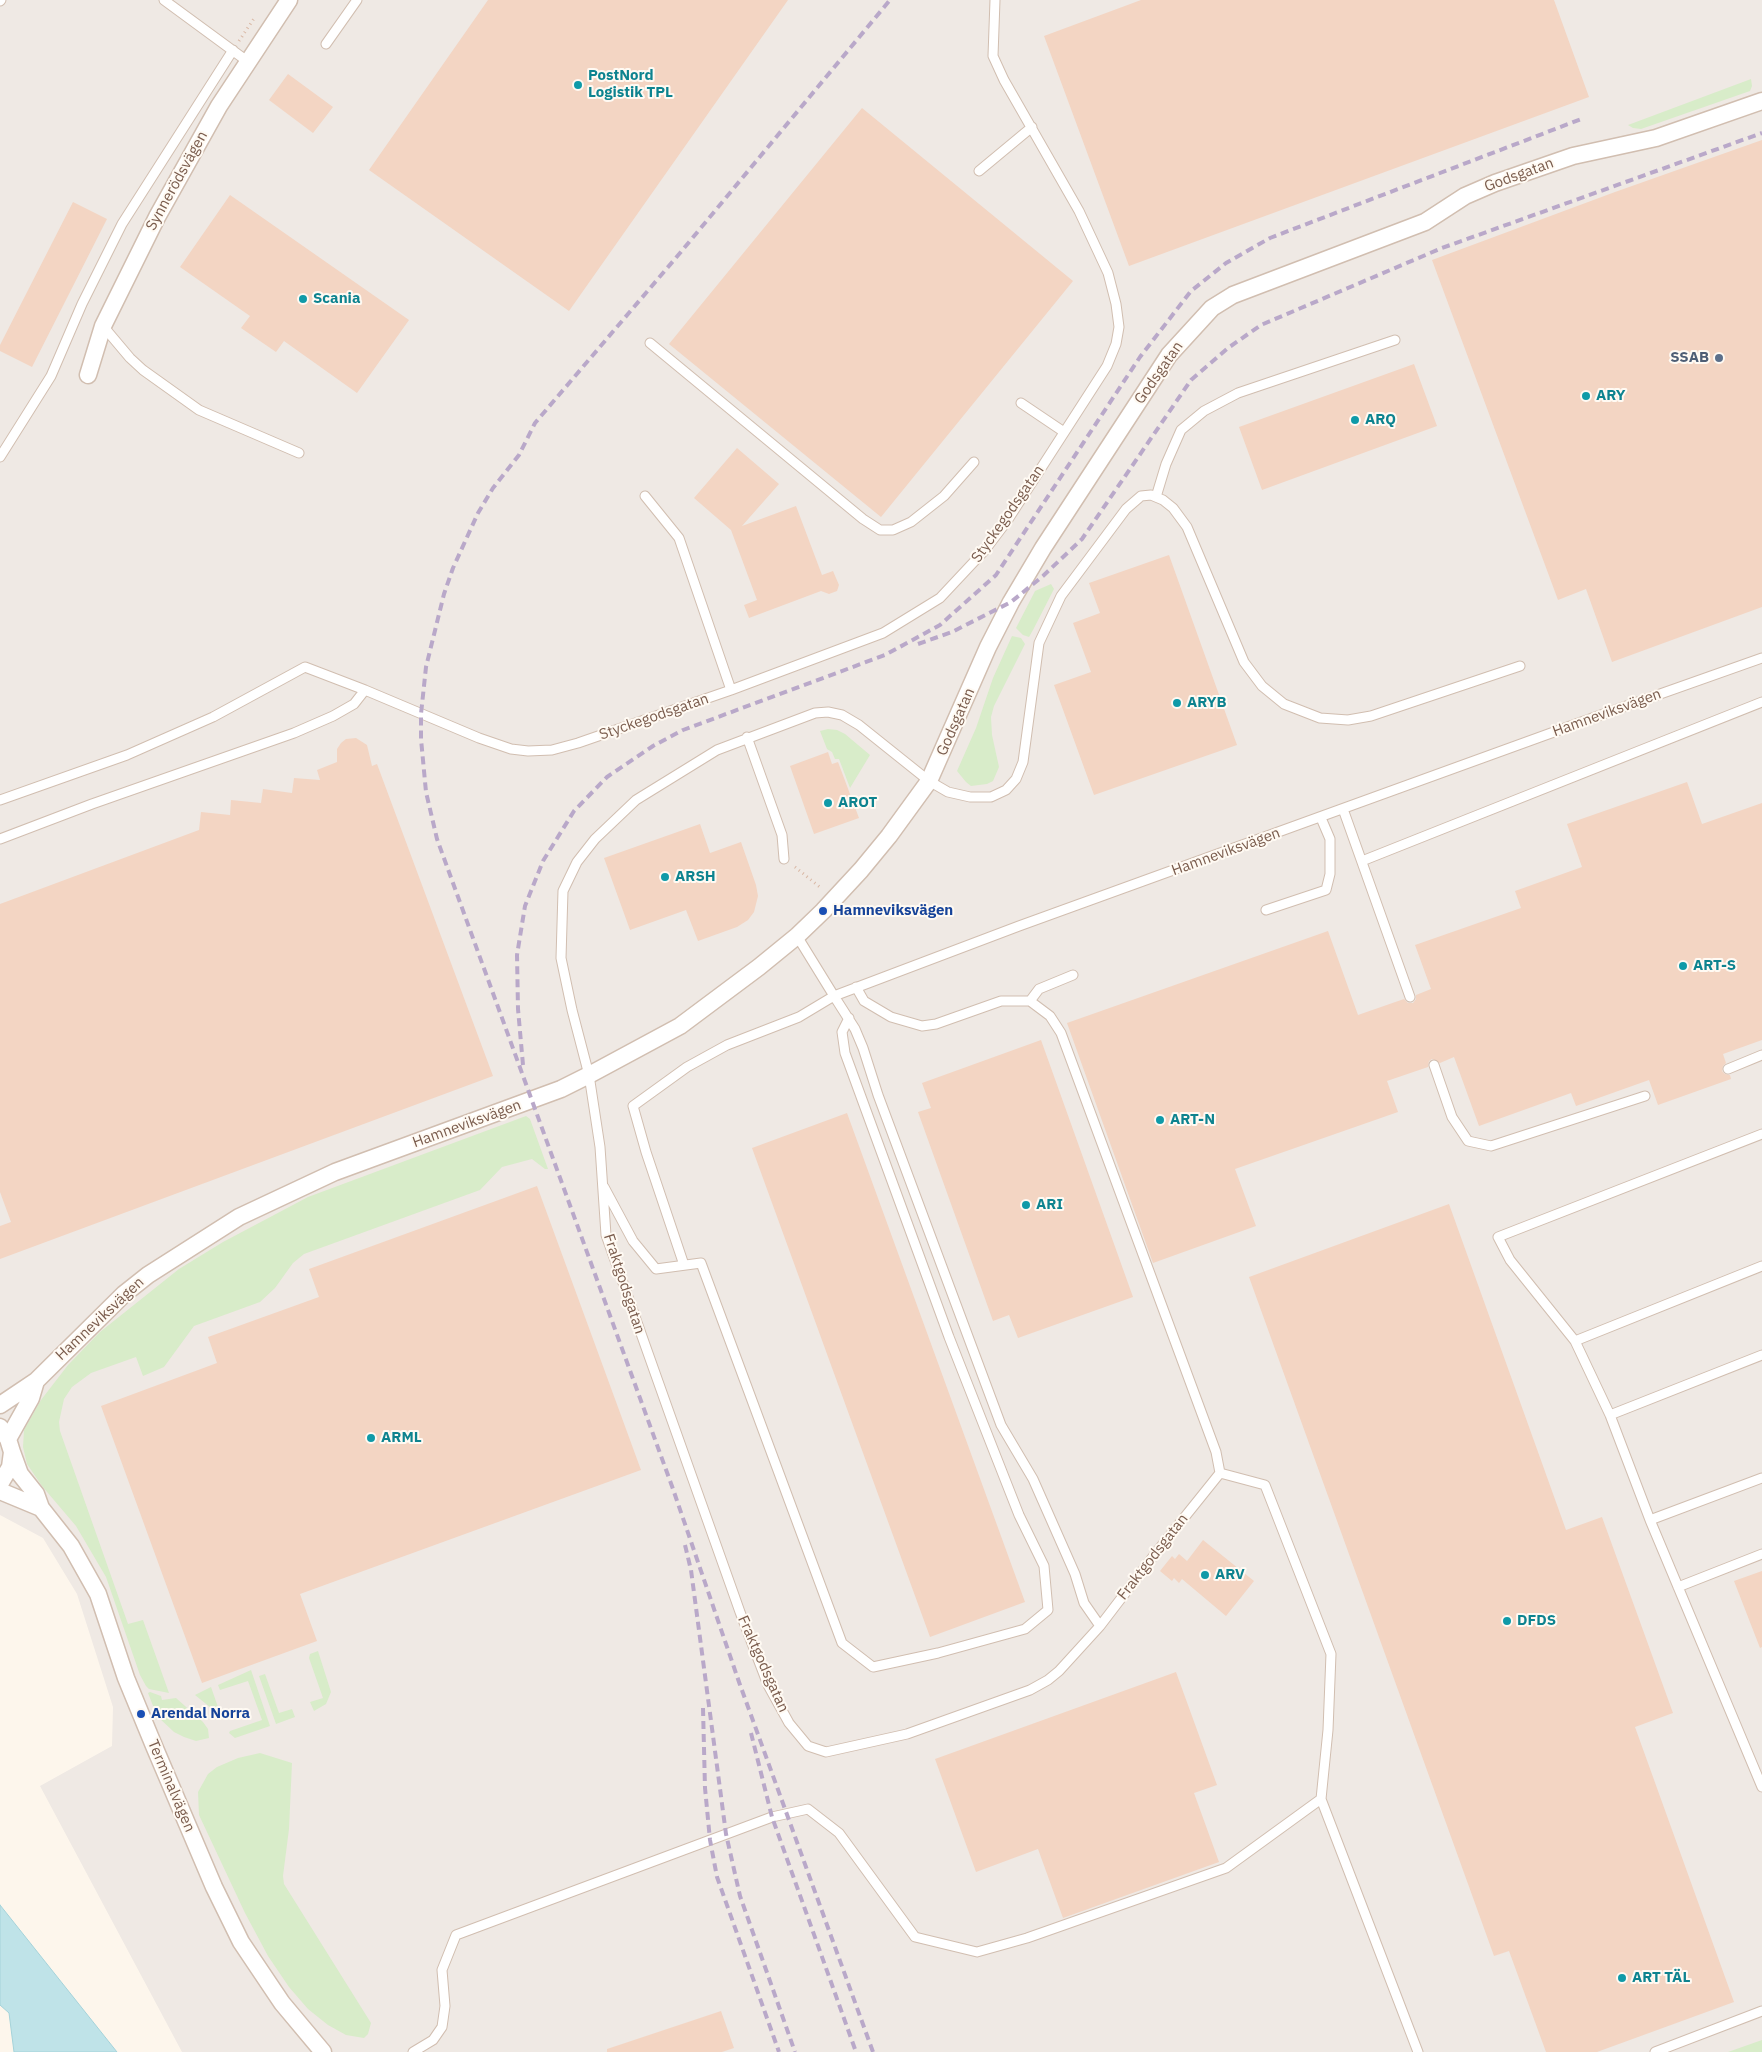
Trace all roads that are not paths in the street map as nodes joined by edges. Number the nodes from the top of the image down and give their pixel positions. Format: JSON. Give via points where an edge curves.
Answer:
{"nodes":[{"id":1,"x":164,"y":0,"type":"edge"},
{"id":2,"x":289,"y":0,"type":"edge"},
{"id":3,"x":356,"y":0,"type":"edge"},
{"id":4,"x":995,"y":0,"type":"edge"},
{"id":5,"x":326,"y":44,"type":"dead end"},
{"id":6,"x":233,"y":50,"type":"junction"},
{"id":7,"x":248,"y":61,"type":"junction"},
{"id":8,"x":1762,"y":100,"type":"edge"},
{"id":9,"x":1032,"y":127,"type":"junction"},
{"id":10,"x":979,"y":171,"type":"dead end"},
{"id":11,"x":104,"y":326,"type":"junction"},
{"id":12,"x":1395,"y":340,"type":"dead end"},
{"id":13,"x":650,"y":343,"type":"dead end"},
{"id":14,"x":88,"y":375,"type":"dead end"},
{"id":15,"x":1021,"y":402,"type":"dead end"},
{"id":16,"x":1064,"y":432,"type":"junction"},
{"id":17,"x":299,"y":453,"type":"dead end"},
{"id":18,"x":0,"y":458,"type":"edge"},
{"id":19,"x":974,"y":462,"type":"dead end"},
{"id":20,"x":645,"y":496,"type":"dead end"},
{"id":21,"x":1156,"y":497,"type":"junction"},
{"id":22,"x":1762,"y":658,"type":"edge"},
{"id":23,"x":1520,"y":666,"type":"dead end"},
{"id":24,"x":365,"y":690,"type":"junction"},
{"id":25,"x":731,"y":690,"type":"junction"},
{"id":26,"x":1762,"y":702,"type":"edge"},
{"id":27,"x":747,"y":737,"type":"junction"},
{"id":28,"x":929,"y":781,"type":"junction"},
{"id":29,"x":0,"y":800,"type":"edge"},
{"id":30,"x":1343,"y":809,"type":"junction"},
{"id":31,"x":1320,"y":818,"type":"junction"},
{"id":32,"x":0,"y":839,"type":"edge"},
{"id":33,"x":784,"y":859,"type":"road end"},
{"id":34,"x":1362,"y":861,"type":"junction"},
{"id":35,"x":1266,"y":910,"type":"dead end"},
{"id":36,"x":797,"y":936,"type":"junction"},
{"id":37,"x":1073,"y":975,"type":"dead end"},
{"id":38,"x":856,"y":987,"type":"junction"},
{"id":39,"x":834,"y":996,"type":"junction"},
{"id":40,"x":1410,"y":997,"type":"dead end"},
{"id":41,"x":1030,"y":1001,"type":"junction"},
{"id":42,"x":849,"y":1018,"type":"junction"},
{"id":43,"x":1762,"y":1055,"type":"edge"},
{"id":44,"x":1434,"y":1065,"type":"dead end"},
{"id":45,"x":1728,"y":1069,"type":"dead end"},
{"id":46,"x":590,"y":1075,"type":"junction"},
{"id":47,"x":1646,"y":1096,"type":"dead end"},
{"id":48,"x":1762,"y":1134,"type":"edge"},
{"id":49,"x":602,"y":1183,"type":"junction"},
{"id":50,"x":684,"y":1265,"type":"junction"},
{"id":51,"x":1762,"y":1266,"type":"edge"},
{"id":52,"x":1575,"y":1341,"type":"junction"},
{"id":53,"x":1762,"y":1355,"type":"edge"},
{"id":54,"x":36,"y":1381,"type":"junction"},
{"id":55,"x":0,"y":1405,"type":"edge"},
{"id":56,"x":1610,"y":1416,"type":"junction"},
{"id":57,"x":7,"y":1439,"type":"edge"},
{"id":58,"x":1220,"y":1473,"type":"junction"},
{"id":59,"x":1762,"y":1478,"type":"edge"},
{"id":60,"x":0,"y":1484,"type":"edge"},
{"id":61,"x":0,"y":1492,"type":"edge"},
{"id":62,"x":41,"y":1508,"type":"junction"},
{"id":63,"x":1650,"y":1520,"type":"junction"},
{"id":64,"x":1762,"y":1554,"type":"edge"},
{"id":65,"x":1678,"y":1587,"type":"junction"},
{"id":66,"x":1100,"y":1626,"type":"junction"},
{"id":67,"x":1762,"y":1787,"type":"edge"},
{"id":68,"x":1321,"y":1799,"type":"junction"},
{"id":69,"x":1762,"y":2011,"type":"edge"},
{"id":70,"x":323,"y":2052,"type":"edge"},
{"id":71,"x":413,"y":2052,"type":"edge"},
{"id":72,"x":1418,"y":2052,"type":"edge"},
{"id":73,"x":1655,"y":2052,"type":"edge"}],
"edges":[{"from":1,"to":6,"type":"lane"},
{"from":2,"to":7,"type":"street","name":"Synnerödsvägen"},
{"from":3,"to":5,"type":"lane"},
{"from":4,"to":9,"type":"lane","name":"Styckegodsgatan","via":[[993,56]]},
{"from":6,"to":7,"type":"lane"},
{"from":6,"to":18,"type":"lane","via":[[122,224],[51,376]]},
{"from":7,"to":11,"type":"street","name":"Synnerödsvägen","via":[[161,208]]},
{"from":8,"to":28,"type":"street","name":"Godsgatan","via":[[1656,138],[1573,156],[1495,183],[1465,196],[1425,222],[1233,295],[1212,308],[1169,354],[1043,548],[988,647]]},
{"from":9,"to":10,"type":"lane"},
{"from":9,"to":16,"type":"lane","name":"Styckegodsgatan","via":[[1079,211],[1108,272],[1119,327],[1107,366]]},
{"from":11,"to":14,"type":"street","name":"Synnerödsvägen"},
{"from":11,"to":17,"type":"lane","via":[[142,370],[199,410]]},
{"from":12,"to":21,"type":"lane","via":[[1238,393],[1204,411],[1181,430]]},
{"from":13,"to":19,"type":"lane","via":[[880,530],[893,530],[911,522],[944,496]]},
{"from":15,"to":16,"type":"lane"},
{"from":16,"to":25,"type":"lane","name":"Styckegodsgatan","via":[[996,536],[940,598],[884,633]]},
{"from":20,"to":25,"type":"lane","via":[[679,538]]},
{"from":21,"to":23,"type":"lane","via":[[1173,508],[1188,527],[1244,662],[1262,686],[1284,704],[1320,718],[1348,720],[1371,716]]},
{"from":21,"to":28,"type":"lane","name":"Fraktgodsgatan","via":[[1150,494],[1141,496],[1126,509],[1061,596],[1039,643],[1029,732],[1016,778],[1006,790],[990,797],[970,798],[948,792]]},
{"from":22,"to":30,"type":"lane","name":"Hamneviksvägen"},
{"from":24,"to":25,"type":"lane","name":"Styckegodsgatan","via":[[478,738],[528,751],[552,750],[578,743]]},
{"from":24,"to":29,"type":"lane","name":"Styckegodsgatan","via":[[305,667],[213,716],[136,751]]},
{"from":24,"to":32,"type":"lane","via":[[354,704],[294,734]]},
{"from":26,"to":34,"type":"lane"},
{"from":27,"to":28,"type":"lane","name":"Fraktgodsgatan","via":[[815,713],[842,715]]},
{"from":27,"to":33,"type":"lane","via":[[782,835]]},
{"from":27,"to":46,"type":"lane","name":"Fraktgodsgatan","via":[[717,750],[636,800],[595,840],[577,862],[566,884],[563,891],[561,958]]},
{"from":28,"to":36,"type":"street","name":"Godsgatan","via":[[889,836]]},
{"from":30,"to":31,"type":"lane","name":"Hamneviksvägen"},
{"from":30,"to":34,"type":"lane"},
{"from":31,"to":35,"type":"lane","via":[[1330,839],[1330,874],[1326,890]]},
{"from":31,"to":38,"type":"lane","name":"Hamneviksvägen"},
{"from":34,"to":40,"type":"lane"},
{"from":36,"to":39,"type":"lane"},
{"from":36,"to":46,"type":"street","name":"Hamneviksvägen","via":[[680,1026]]},
{"from":37,"to":41,"type":"lane","via":[[1039,989]]},
{"from":38,"to":39,"type":"lane","name":"Hamneviksvägen"},
{"from":38,"to":41,"type":"lane","via":[[864,1001],[891,1017],[922,1026],[1002,1001]]},
{"from":39,"to":42,"type":"lane"},
{"from":39,"to":50,"type":"lane","name":"Hamneviksvägen","via":[[799,1017],[727,1045],[695,1062],[634,1106]]},
{"from":41,"to":58,"type":"lane","via":[[1050,1016],[1061,1033],[1216,1452]]},
{"from":42,"to":50,"type":"lane","via":[[842,1032],[845,1053],[949,1337],[1019,1515],[1044,1566],[1048,1610],[1025,1629],[938,1653],[873,1666],[842,1643],[701,1263]]},
{"from":42,"to":66,"type":"lane","via":[[863,1048],[1000,1426],[1033,1479],[1075,1574],[1084,1603]]},
{"from":43,"to":45,"type":"lane"},
{"from":44,"to":47,"type":"lane","via":[[1452,1117],[1468,1141],[1491,1146]]},
{"from":46,"to":49,"type":"lane","name":"Fraktgodsgatan"},
{"from":46,"to":54,"type":"street","name":"Hamneviksvägen","via":[[561,1089],[335,1172],[239,1217],[170,1260],[124,1294]]},
{"from":48,"to":52,"type":"lane","via":[[1498,1237],[1510,1260]]},
{"from":49,"to":50,"type":"lane","via":[[633,1241],[656,1269]]},
{"from":49,"to":66,"type":"lane","name":"Fraktgodsgatan","via":[[606,1235],[740,1612],[768,1685],[788,1723],[808,1746],[826,1752],[907,1734],[1030,1690],[1060,1671]]},
{"from":51,"to":52,"type":"lane"},
{"from":52,"to":56,"type":"lane"},
{"from":53,"to":56,"type":"lane"},
{"from":54,"to":55,"type":"street","name":"Hamneviksvägen"},
{"from":54,"to":57,"type":"street","name":"Hamneviksvägen","via":[[31,1398]]},
{"from":56,"to":63,"type":"lane"},
{"from":57,"to":60,"type":"street","name":"Hamneviksvägen","via":[[10,1467]]},
{"from":57,"to":62,"type":"street","name":"Terminalvägen","via":[[20,1474],[36,1494]]},
{"from":58,"to":66,"type":"lane","name":"Fraktgodsgatan"},
{"from":58,"to":68,"type":"lane","via":[[1265,1485],[1331,1654]]},
{"from":59,"to":63,"type":"lane"},
{"from":61,"to":62,"type":"street"},
{"from":62,"to":70,"type":"street","name":"Terminalvägen","via":[[71,1546],[98,1594],[126,1678],[154,1746],[214,1887],[242,1942],[282,2003]]},
{"from":63,"to":65,"type":"lane"},
{"from":64,"to":65,"type":"lane"},
{"from":65,"to":67,"type":"lane"},
{"from":68,"to":71,"type":"lane","via":[[1226,1868],[1027,1938],[977,1952],[914,1936],[839,1833],[808,1809],[772,1817],[456,1935],[442,1970],[445,2006],[442,2027],[433,2040]]},
{"from":68,"to":72,"type":"lane"},
{"from":69,"to":73,"type":"lane"}]}
